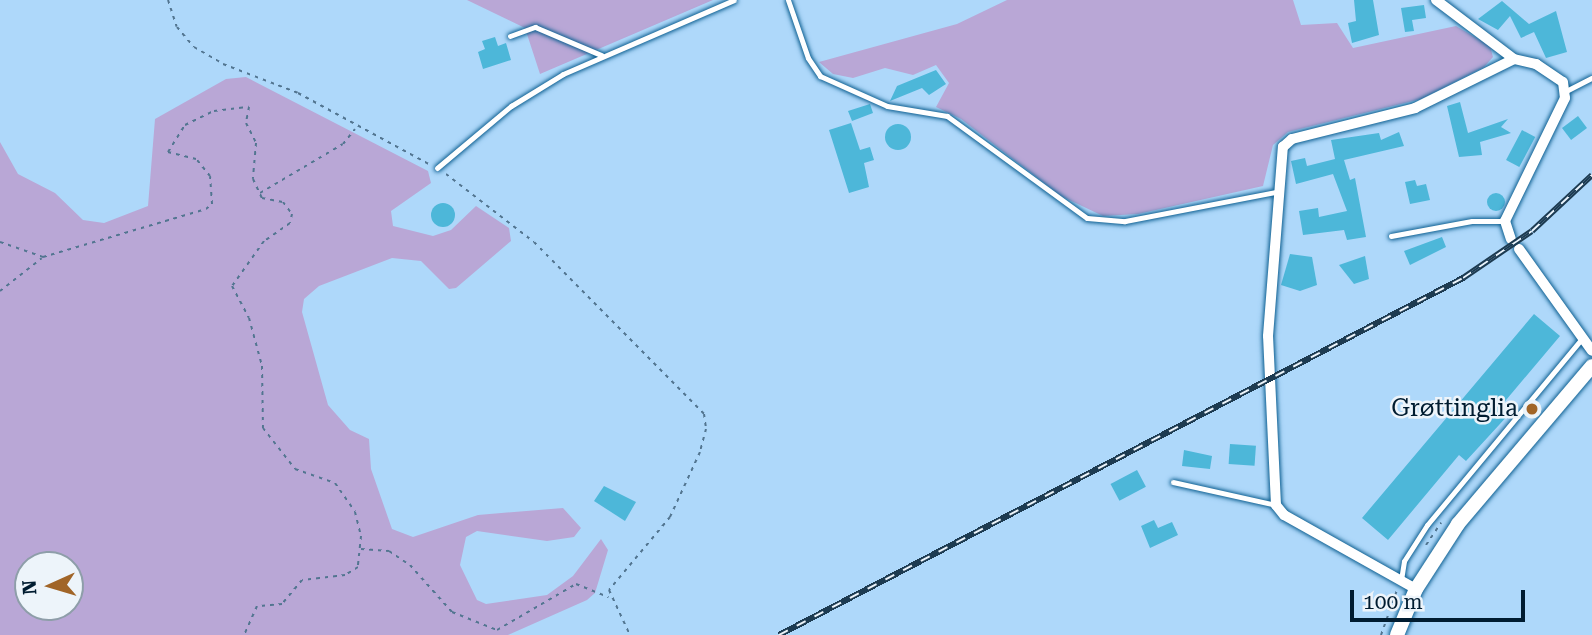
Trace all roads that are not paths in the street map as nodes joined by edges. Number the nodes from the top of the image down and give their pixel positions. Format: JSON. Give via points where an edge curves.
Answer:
{"nodes":[{"id":1,"x":734,"y":0,"type":"edge"},
{"id":2,"x":788,"y":0,"type":"edge"},
{"id":3,"x":1436,"y":0,"type":"edge"},
{"id":4,"x":510,"y":36,"type":"dead end"},
{"id":5,"x":601,"y":55,"type":"junction"},
{"id":6,"x":1514,"y":59,"type":"junction"},
{"id":7,"x":1592,"y":78,"type":"edge"},
{"id":8,"x":1566,"y":90,"type":"junction"},
{"id":9,"x":437,"y":168,"type":"road end"},
{"id":10,"x":1276,"y":192,"type":"junction"},
{"id":11,"x":1505,"y":221,"type":"junction"},
{"id":12,"x":1391,"y":236,"type":"dead end"},
{"id":13,"x":1511,"y":239,"type":"dead end"},
{"id":14,"x":1518,"y":249,"type":"dead end"},
{"id":15,"x":1582,"y":338,"type":"junction"},
{"id":16,"x":1592,"y":351,"type":"edge"},
{"id":17,"x":1592,"y":366,"type":"edge"},
{"id":18,"x":1173,"y":482,"type":"dead end"},
{"id":19,"x":1276,"y":505,"type":"junction"},
{"id":20,"x":1401,"y":580,"type":"junction"},
{"id":21,"x":1416,"y":589,"type":"junction"},
{"id":22,"x":1397,"y":635,"type":"edge"}],
"edges":[{"from":1,"to":5,"type":"lane"},
{"from":2,"to":10,"type":"lane","via":[[808,58],[820,76],[887,106],[947,116],[1087,218],[1125,221]]},
{"from":3,"to":6,"type":"street"},
{"from":4,"to":5,"type":"lane","via":[[535,27]]},
{"from":5,"to":9,"type":"lane","via":[[511,106]]},
{"from":6,"to":8,"type":"street","via":[[1553,73]]},
{"from":6,"to":10,"type":"street","via":[[1415,108],[1292,139],[1278,164]]},
{"from":7,"to":8,"type":"lane"},
{"from":8,"to":11,"type":"street"},
{"from":10,"to":19,"type":"street","via":[[1268,336]]},
{"from":11,"to":12,"type":"lane","via":[[1472,221]]},
{"from":11,"to":13,"type":"street"},
{"from":14,"to":15,"type":"street"},
{"from":15,"to":16,"type":"street"},
{"from":15,"to":20,"type":"lane","via":[[1427,525],[1404,561]]},
{"from":17,"to":21,"type":"main road","via":[[1473,503]]},
{"from":18,"to":19,"type":"lane"},
{"from":19,"to":20,"type":"street","via":[[1284,515]]},
{"from":20,"to":21,"type":"street"},
{"from":21,"to":22,"type":"main road"}]}
